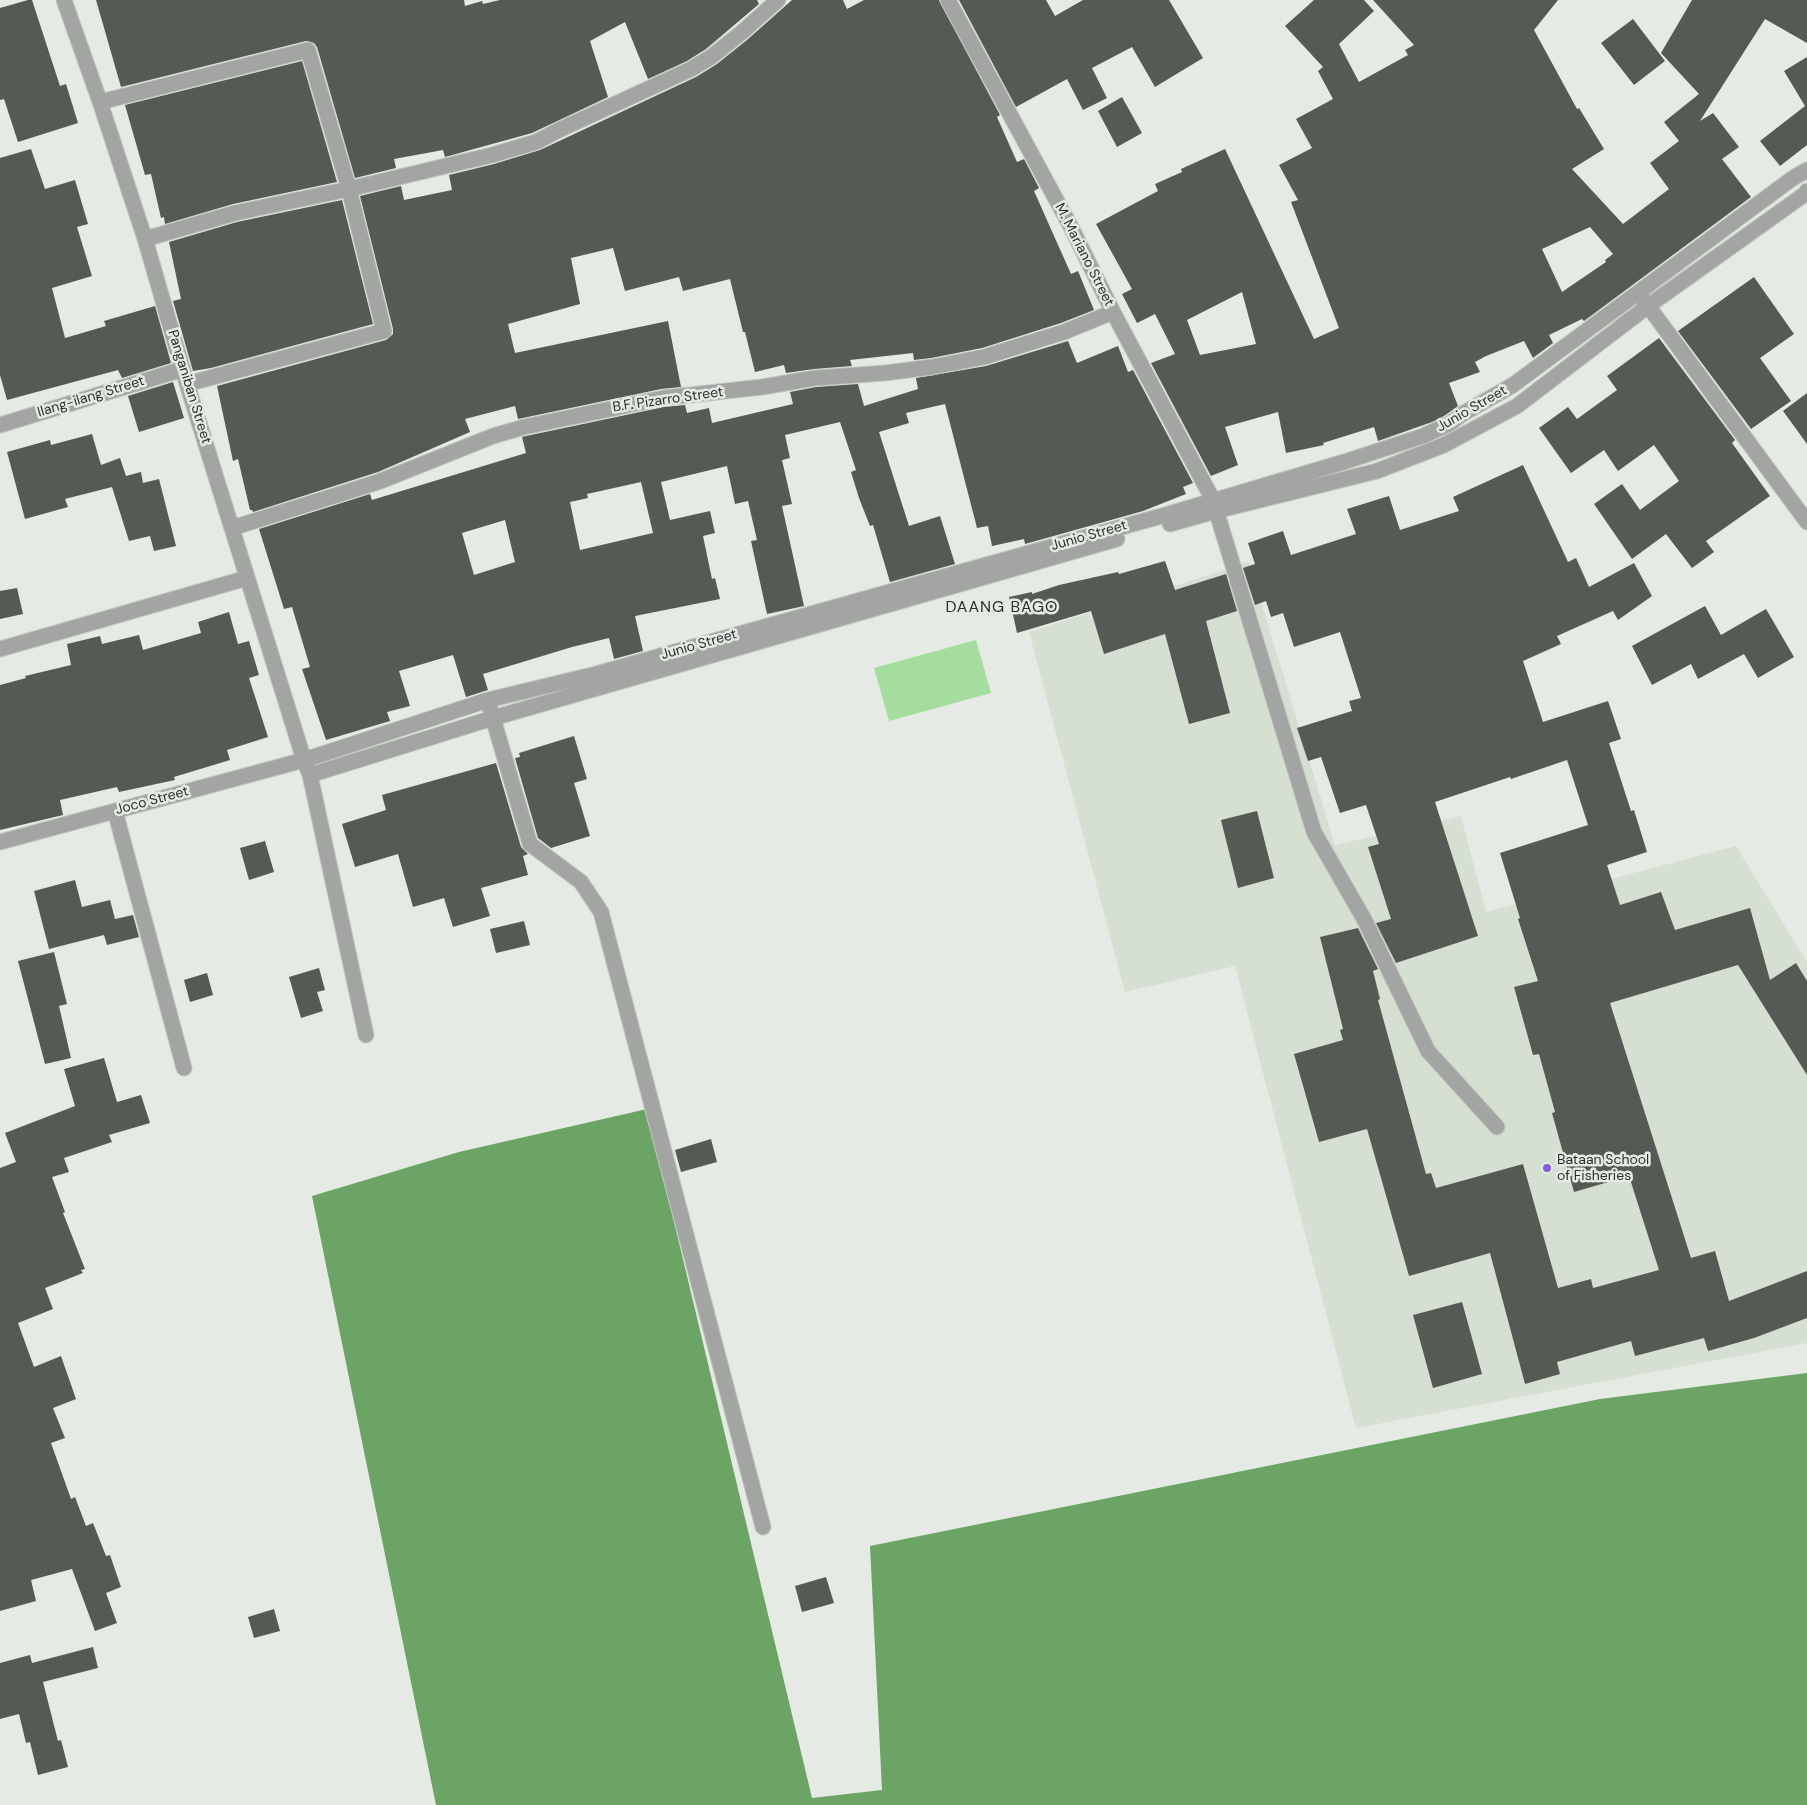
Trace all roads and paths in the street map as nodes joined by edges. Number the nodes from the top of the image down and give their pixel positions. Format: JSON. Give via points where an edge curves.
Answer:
{"nodes":[{"id":1,"x":64,"y":0,"type":"edge"},
{"id":2,"x":778,"y":0,"type":"edge"},
{"id":3,"x":948,"y":0,"type":"edge"},
{"id":4,"x":100,"y":102,"type":"junction"},
{"id":5,"x":1807,"y":170,"type":"edge"},
{"id":6,"x":349,"y":190,"type":"junction"},
{"id":7,"x":1807,"y":191,"type":"edge"},
{"id":8,"x":145,"y":239,"type":"junction"},
{"id":9,"x":1643,"y":300,"type":"junction"},
{"id":10,"x":1113,"y":312,"type":"junction"},
{"id":11,"x":183,"y":368,"type":"junction"},
{"id":12,"x":187,"y":384,"type":"junction"},
{"id":13,"x":0,"y":425,"type":"edge"},
{"id":14,"x":1215,"y":505,"type":"junction"},
{"id":15,"x":1807,"y":522,"type":"edge"},
{"id":16,"x":232,"y":528,"type":"junction"},
{"id":17,"x":247,"y":578,"type":"junction"},
{"id":18,"x":0,"y":649,"type":"edge"},
{"id":19,"x":488,"y":700,"type":"junction"},
{"id":20,"x":493,"y":718,"type":"junction"},
{"id":21,"x":304,"y":760,"type":"junction"},
{"id":22,"x":310,"y":775,"type":"junction"},
{"id":23,"x":114,"y":811,"type":"junction"},
{"id":24,"x":0,"y":842,"type":"edge"},
{"id":25,"x":366,"y":1035,"type":"dead end"},
{"id":26,"x":184,"y":1068,"type":"dead end"},
{"id":27,"x":1497,"y":1127,"type":"dead end"},
{"id":28,"x":763,"y":1527,"type":"dead end"}],
"edges":[{"from":1,"to":4,"type":"street","name":"Panganiban Street"},
{"from":2,"to":6,"type":"street","via":[[726,45],[691,69],[536,142]]},
{"from":3,"to":10,"type":"street","name":"M. Mariano Street","via":[[1071,227]]},
{"from":4,"to":6,"type":"street","via":[[308,50]]},
{"from":4,"to":8,"type":"street","name":"Panganiban Street"},
{"from":5,"to":9,"type":"street","name":"Junio Street"},
{"from":6,"to":8,"type":"street","via":[[235,213]]},
{"from":6,"to":12,"type":"street","via":[[384,331]]},
{"from":7,"to":9,"type":"street","name":"Junio Street"},
{"from":8,"to":11,"type":"street","name":"Panganiban Street"},
{"from":9,"to":14,"type":"street","name":"Junio Street","via":[[1513,385],[1423,436]]},
{"from":9,"to":15,"type":"street"},
{"from":10,"to":14,"type":"street","name":"M. Mariano Street"},
{"from":10,"to":16,"type":"street","name":"B.F. Pizarro Street","via":[[1032,343],[984,357],[932,367],[663,398],[524,426],[371,484]]},
{"from":11,"to":12,"type":"street","name":"Panganiban Street"},
{"from":11,"to":13,"type":"street","name":"Ilang-ilang Street"},
{"from":12,"to":16,"type":"street","name":"Panganiban Street"},
{"from":14,"to":19,"type":"street","name":"Junio Street","via":[[1146,520],[596,674]]},
{"from":14,"to":20,"type":"street","name":"Junio Street"},
{"from":14,"to":27,"type":"street","name":"M. Mariano Street","via":[[1314,832],[1364,919],[1428,1051]]},
{"from":16,"to":17,"type":"street","name":"Panganiban Street"},
{"from":17,"to":18,"type":"street"},
{"from":17,"to":21,"type":"street","name":"Panganiban Street"},
{"from":19,"to":20,"type":"street"},
{"from":19,"to":21,"type":"street","name":"Junio Street"},
{"from":20,"to":22,"type":"street","name":"Junio Street"},
{"from":20,"to":28,"type":"street","via":[[530,844],[582,882],[601,912]]},
{"from":21,"to":22,"type":"street","name":"Panganiban Street"},
{"from":21,"to":23,"type":"street","name":"Joco Street"},
{"from":22,"to":25,"type":"street","name":"Panganiban Street"},
{"from":23,"to":24,"type":"street","name":"Joco Street"},
{"from":23,"to":26,"type":"street"}]}
